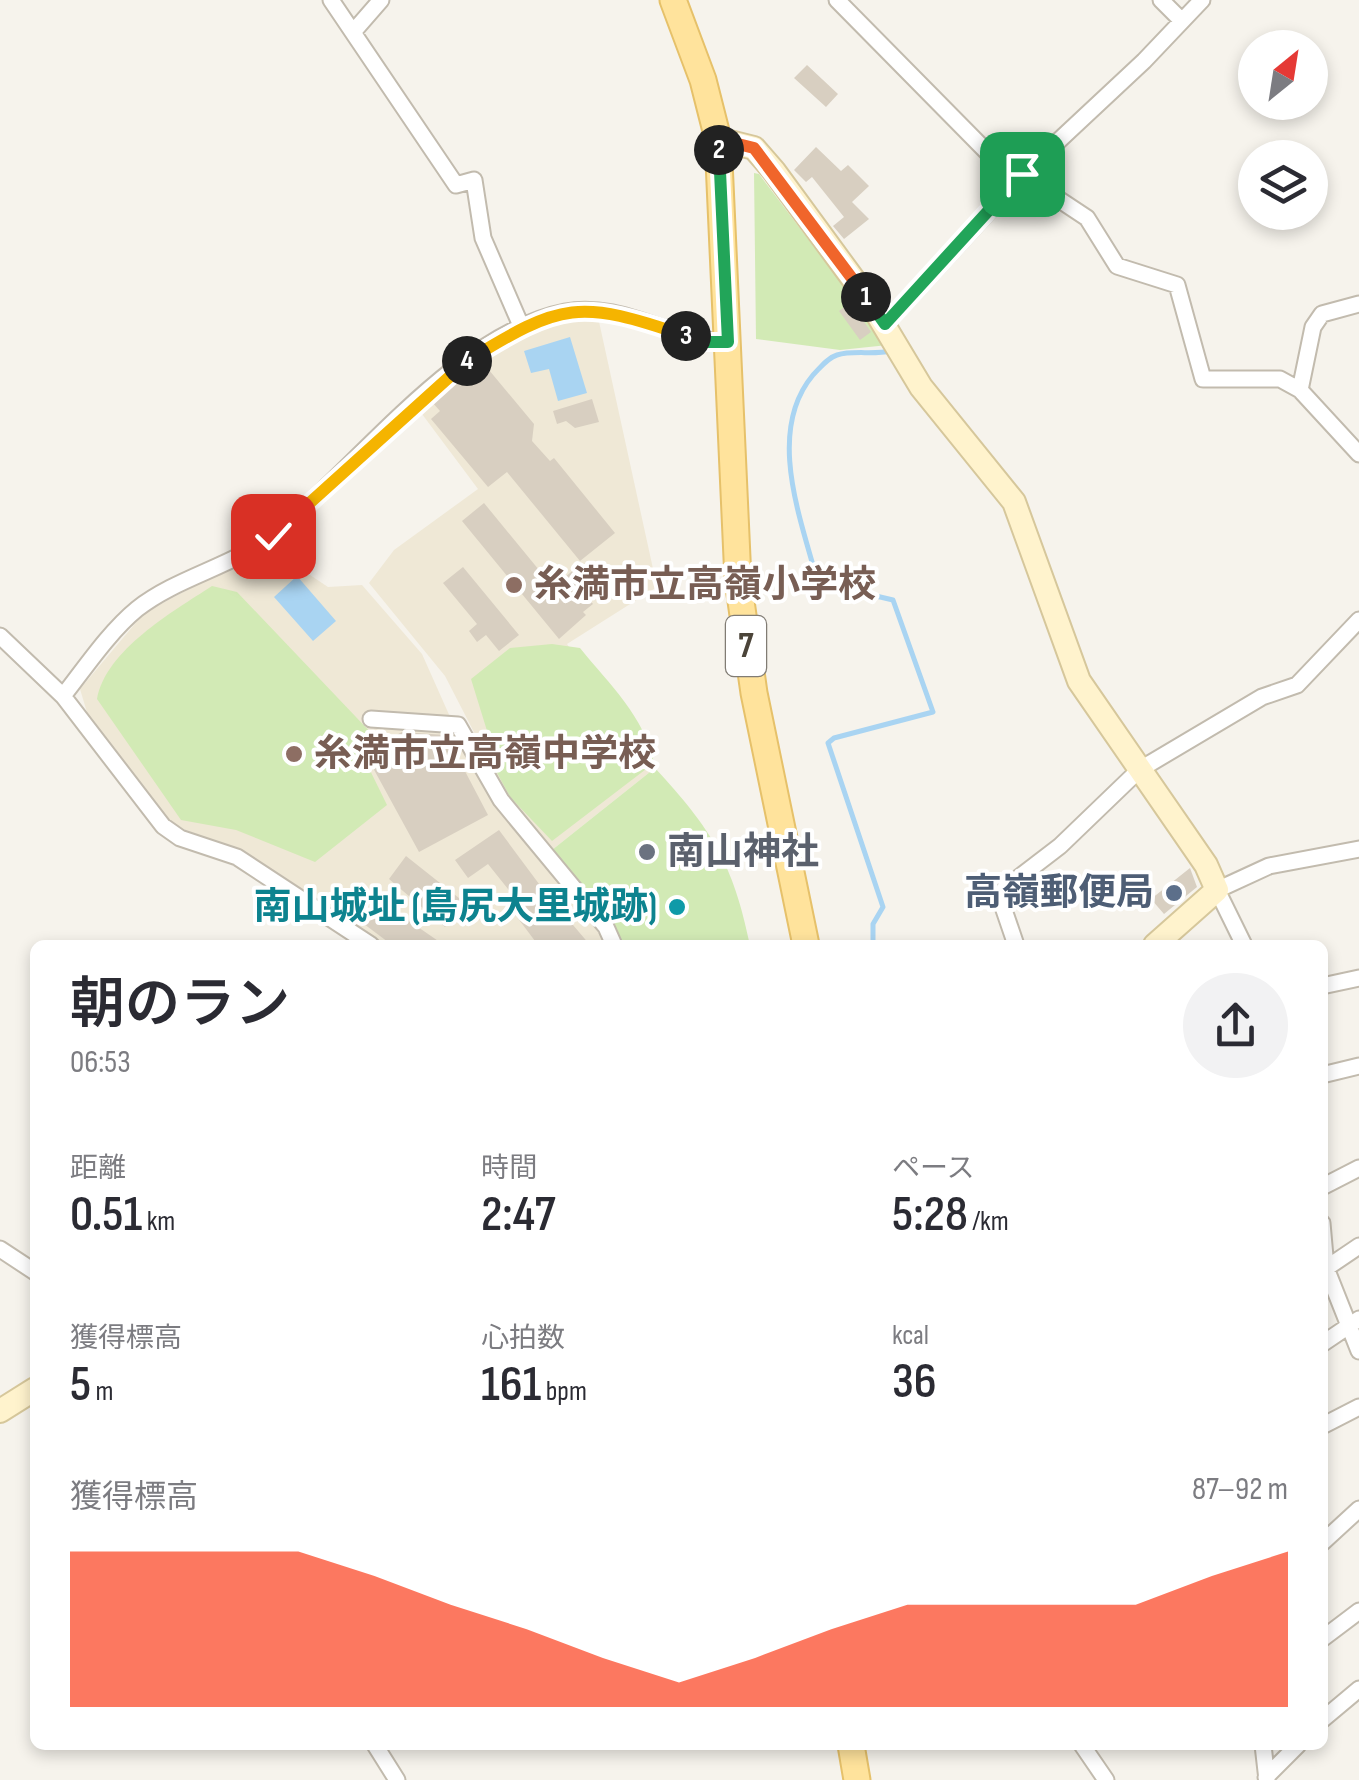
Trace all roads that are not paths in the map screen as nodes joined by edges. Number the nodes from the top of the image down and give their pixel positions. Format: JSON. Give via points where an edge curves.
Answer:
{"nodes":[{"id":1,"x":331,"y":0,"type":"edge"},
{"id":2,"x":381,"y":0,"type":"edge"},
{"id":3,"x":673,"y":0,"type":"edge"},
{"id":4,"x":1161,"y":0,"type":"edge"},
{"id":5,"x":1202,"y":0,"type":"edge"},
{"id":6,"x":842,"y":2,"type":"edge"},
{"id":7,"x":1181,"y":20,"type":"junction"},
{"id":8,"x":354,"y":30,"type":"junction"},
{"id":9,"x":718,"y":139,"type":"junction"},
{"id":10,"x":1022,"y":174,"type":"junction"},
{"id":11,"x":1359,"y":304,"type":"edge"},
{"id":12,"x":885,"y":324,"type":"junction"},
{"id":13,"x":522,"y":328,"type":"junction"},
{"id":14,"x":728,"y":342,"type":"junction"},
{"id":15,"x":1300,"y":390,"type":"junction"},
{"id":16,"x":1359,"y":454,"type":"edge"},
{"id":17,"x":1359,"y":620,"type":"edge"},
{"id":18,"x":0,"y":636,"type":"edge"},
{"id":19,"x":63,"y":696,"type":"junction"},
{"id":20,"x":370,"y":719,"type":"dead end"},
{"id":21,"x":1139,"y":770,"type":"junction"},
{"id":22,"x":1359,"y":849,"type":"edge"},
{"id":23,"x":1217,"y":890,"type":"junction"},
{"id":24,"x":363,"y":940,"type":"edge"},
{"id":25,"x":612,"y":940,"type":"edge"},
{"id":26,"x":805,"y":940,"type":"edge"},
{"id":27,"x":1014,"y":940,"type":"edge"},
{"id":28,"x":1161,"y":940,"type":"edge"},
{"id":29,"x":1242,"y":940,"type":"edge"},
{"id":30,"x":1359,"y":978,"type":"edge"},
{"id":31,"x":1328,"y":985,"type":"edge"},
{"id":32,"x":1359,"y":1066,"type":"edge"},
{"id":33,"x":1328,"y":1074,"type":"edge"},
{"id":34,"x":1359,"y":1168,"type":"edge"},
{"id":35,"x":1328,"y":1185,"type":"edge"},
{"id":36,"x":1359,"y":1246,"type":"edge"},
{"id":37,"x":0,"y":1249,"type":"edge"},
{"id":38,"x":1328,"y":1266,"type":"edge"},
{"id":39,"x":30,"y":1269,"type":"edge"},
{"id":40,"x":1328,"y":1276,"type":"edge"},
{"id":41,"x":1353,"y":1323,"type":"edge"},
{"id":42,"x":1328,"y":1340,"type":"edge"},
{"id":43,"x":1359,"y":1351,"type":"edge"},
{"id":44,"x":30,"y":1393,"type":"edge"},
{"id":45,"x":1359,"y":1407,"type":"edge"},
{"id":46,"x":0,"y":1411,"type":"edge"},
{"id":47,"x":1328,"y":1423,"type":"edge"},
{"id":48,"x":1359,"y":1509,"type":"edge"},
{"id":49,"x":1328,"y":1537,"type":"edge"},
{"id":50,"x":1359,"y":1612,"type":"edge"},
{"id":51,"x":1328,"y":1635,"type":"edge"},
{"id":52,"x":1359,"y":1690,"type":"edge"},
{"id":53,"x":1328,"y":1715,"type":"edge"},
{"id":54,"x":378,"y":1750,"type":"edge"},
{"id":55,"x":853,"y":1750,"type":"edge"},
{"id":56,"x":1085,"y":1750,"type":"edge"},
{"id":57,"x":1264,"y":1750,"type":"edge"},
{"id":58,"x":1293,"y":1750,"type":"edge"},
{"id":59,"x":1266,"y":1778,"type":"edge"},
{"id":60,"x":396,"y":1780,"type":"edge"},
{"id":61,"x":857,"y":1780,"type":"edge"},
{"id":62,"x":1106,"y":1780,"type":"edge"}],
"edges":[{"from":1,"to":8,"type":"street"},
{"from":2,"to":8,"type":"street"},
{"from":3,"to":9,"type":"main road","number":"7"},
{"from":4,"to":7,"type":"street"},
{"from":5,"to":7,"type":"street"},
{"from":6,"to":10,"type":"street","via":[[986,151]]},
{"from":7,"to":10,"type":"street"},
{"from":8,"to":13,"type":"street","via":[[456,185],[474,180],[483,238]]},
{"from":9,"to":12,"type":"street","via":[[754,148]]},
{"from":9,"to":14,"type":"main road","number":"7"},
{"from":10,"to":12,"type":"street"},
{"from":10,"to":15,"type":"street","via":[[1087,218],[1117,266],[1177,285],[1203,379],[1280,378]]},
{"from":11,"to":15,"type":"street","via":[[1322,314]]},
{"from":12,"to":21,"type":"street","via":[[922,386],[1014,502],[1078,681]]},
{"from":13,"to":14,"type":"street","via":[[568,312],[601,310],[704,342]]},
{"from":13,"to":19,"type":"street","via":[[460,366],[273,536],[137,610]]},
{"from":14,"to":26,"type":"main road","number":"7","via":[[746,648]]},
{"from":15,"to":16,"type":"street"},
{"from":17,"to":21,"type":"street","via":[[1297,685],[1262,697]]},
{"from":18,"to":19,"type":"street"},
{"from":19,"to":24,"type":"street","via":[[163,826],[237,857]]},
{"from":20,"to":25,"type":"street","via":[[458,725],[502,800]]},
{"from":21,"to":23,"type":"street"},
{"from":21,"to":27,"type":"street","via":[[1004,889]]},
{"from":22,"to":23,"type":"street","via":[[1259,869]]},
{"from":23,"to":28,"type":"street"},
{"from":23,"to":29,"type":"street"},
{"from":30,"to":31,"type":"street"},
{"from":32,"to":33,"type":"street"},
{"from":34,"to":35,"type":"street"},
{"from":36,"to":38,"type":"street"},
{"from":37,"to":39,"type":"street"},
{"from":40,"to":41,"type":"street"},
{"from":41,"to":42,"type":"street"},
{"from":41,"to":43,"type":"street"},
{"from":44,"to":46,"type":"street"},
{"from":45,"to":47,"type":"street"},
{"from":48,"to":49,"type":"street"},
{"from":50,"to":51,"type":"street"},
{"from":52,"to":53,"type":"street"},
{"from":54,"to":60,"type":"street"},
{"from":55,"to":61,"type":"main road"},
{"from":56,"to":62,"type":"street"},
{"from":57,"to":59,"type":"street"},
{"from":58,"to":59,"type":"street"}]}
